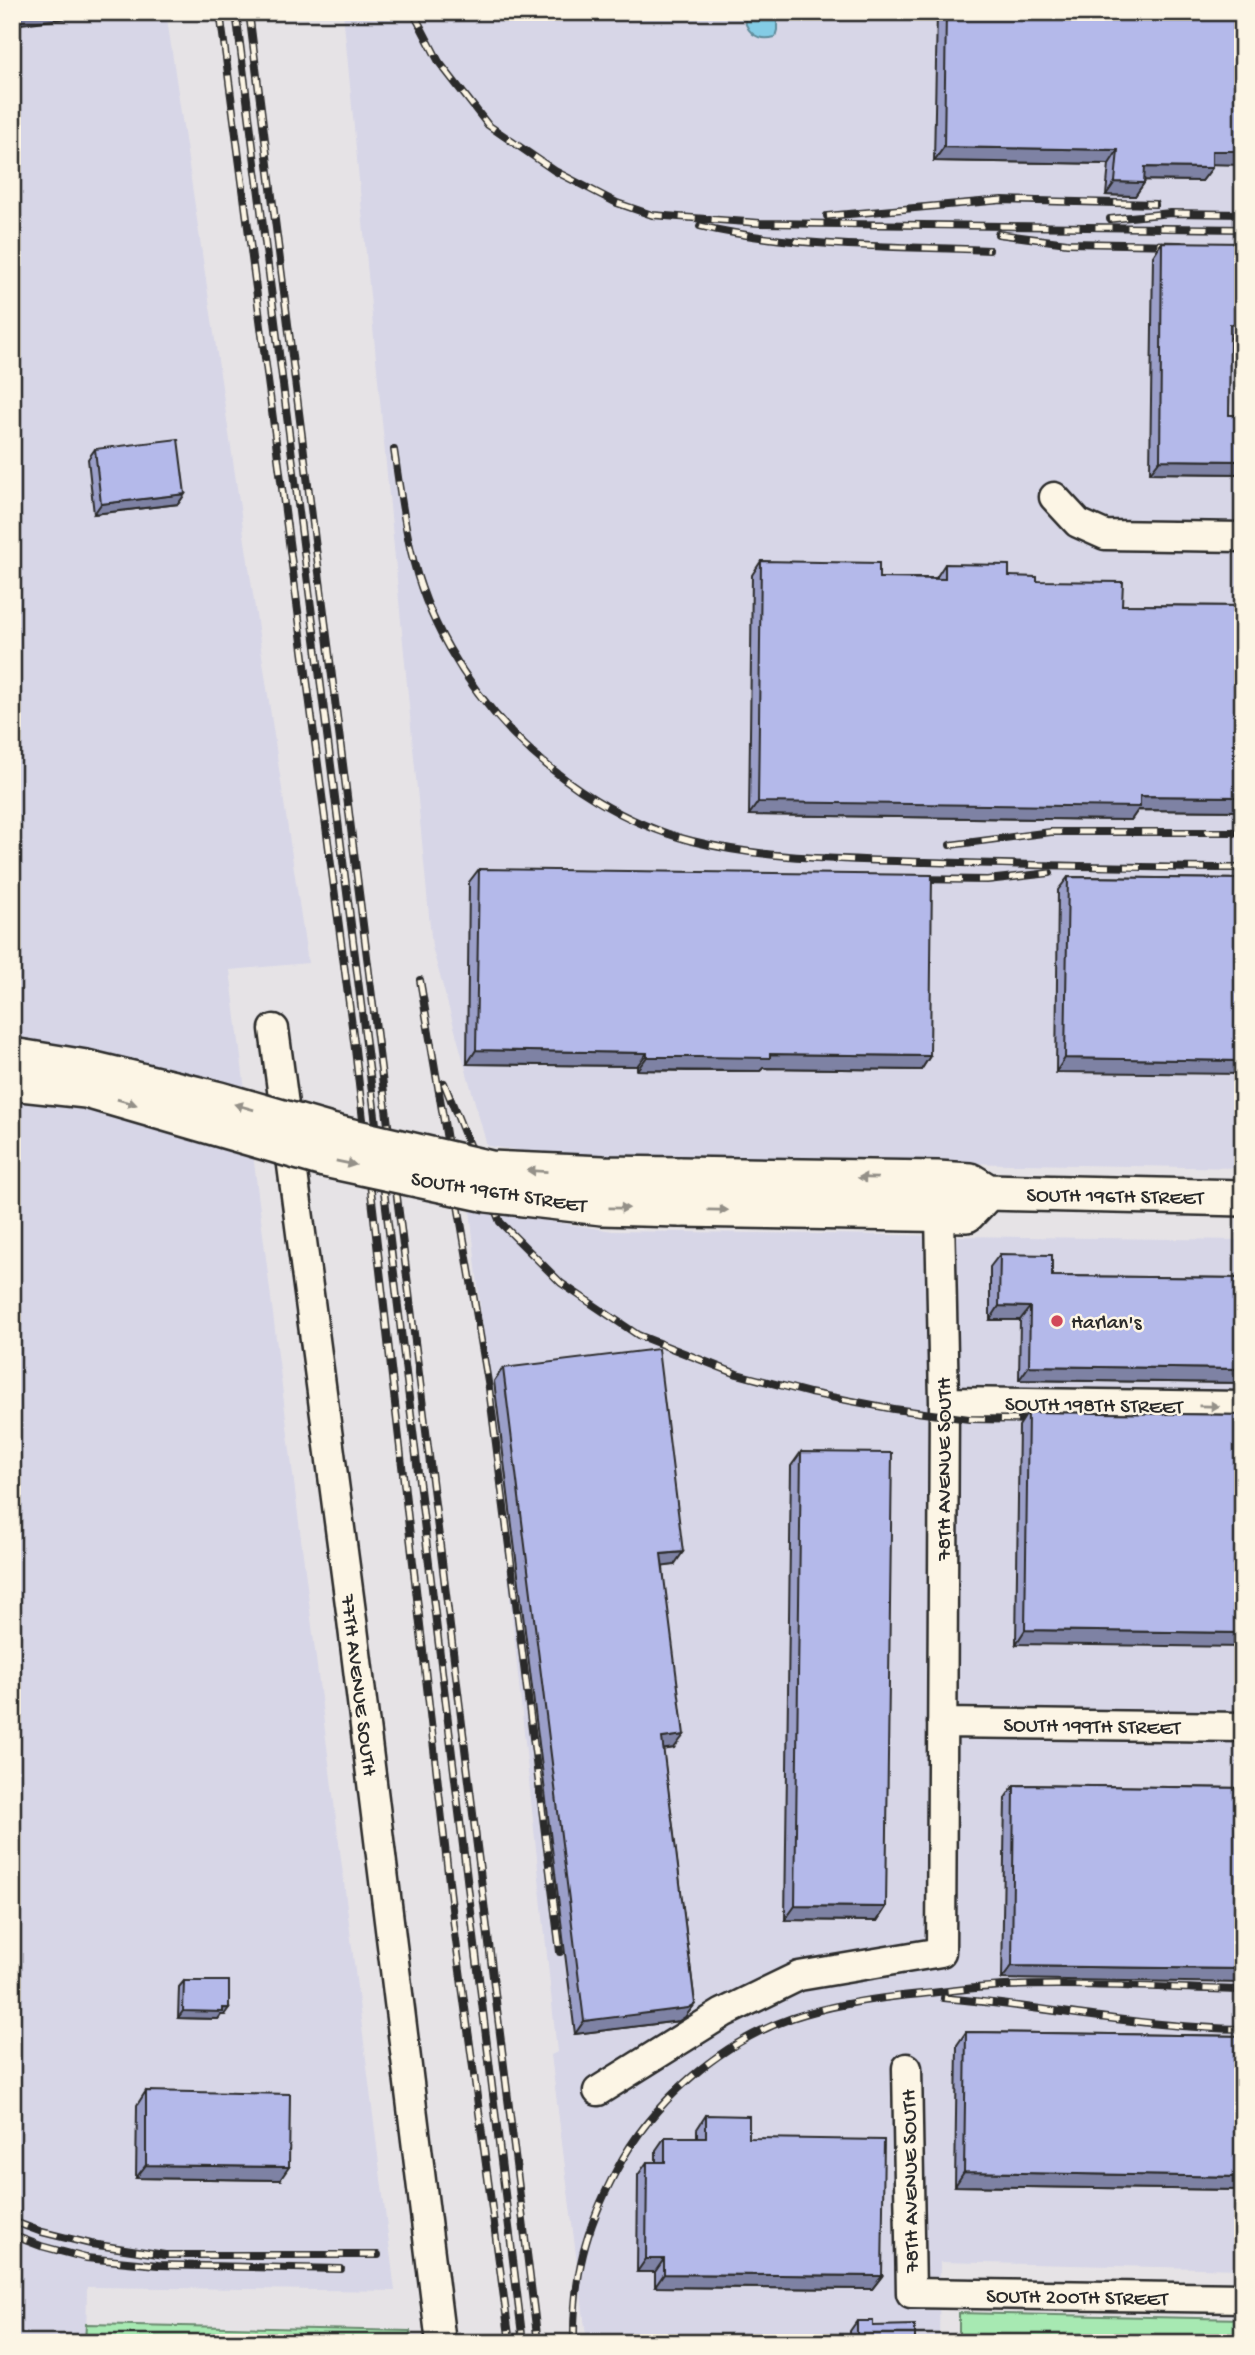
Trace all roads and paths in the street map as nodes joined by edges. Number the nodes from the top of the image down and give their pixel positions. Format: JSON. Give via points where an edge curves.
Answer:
{"nodes":[{"id":1,"x":1054,"y":497,"type":"dead end"},
{"id":2,"x":1243,"y":537,"type":"edge"},
{"id":3,"x":274,"y":1029,"type":"dead end"},
{"id":4,"x":12,"y":1056,"type":"edge"},
{"id":5,"x":12,"y":1082,"type":"edge"},
{"id":6,"x":679,"y":1192,"type":"junction"},
{"id":7,"x":988,"y":1192,"type":"junction"},
{"id":8,"x":1243,"y":1198,"type":"edge"},
{"id":9,"x":940,"y":1216,"type":"junction"},
{"id":10,"x":944,"y":1402,"type":"junction"},
{"id":11,"x":1243,"y":1406,"type":"edge"},
{"id":12,"x":942,"y":1723,"type":"junction"},
{"id":13,"x":1243,"y":1727,"type":"edge"},
{"id":14,"x":907,"y":2068,"type":"dead end"},
{"id":15,"x":598,"y":2091,"type":"dead end"},
{"id":16,"x":911,"y":2294,"type":"joint"},
{"id":17,"x":1243,"y":2298,"type":"edge"},
{"id":18,"x":441,"y":2343,"type":"edge"}],
"edges":[{"from":1,"to":2,"type":"street","via":[[1078,523],[1105,534]]},
{"from":3,"to":18,"type":"street","name":"77TH AVENUE SOUTH"},
{"from":6,"to":4,"type":"main road","name":"SOUTH 196TH STREET","one_way":true,"bridge":true,"via":[[491,1169],[86,1068]]},
{"from":5,"to":6,"type":"main road","name":"SOUTH 196TH STREET","one_way":true,"bridge":true,"via":[[86,1090],[324,1158],[487,1194],[602,1207]]},
{"from":7,"to":6,"type":"main road","name":"SOUTH 196TH STREET","one_way":true,"via":[[970,1181]]},
{"from":6,"to":9,"type":"main road","name":"SOUTH 196TH STREET","one_way":true},
{"from":7,"to":8,"type":"main road","name":"SOUTH 196TH STREET"},
{"from":7,"to":9,"type":"main road","name":"SOUTH 196TH STREET","via":[[967,1214]]},
{"from":9,"to":10,"type":"street","name":"78TH AVENUE SOUTH"},
{"from":10,"to":11,"type":"street","name":"SOUTH 198TH STREET","one_way":true},
{"from":10,"to":12,"type":"street","name":"78TH AVENUE SOUTH"},
{"from":12,"to":13,"type":"street","name":"SOUTH 199TH STREET"},
{"from":12,"to":15,"type":"street","name":"78TH AVENUE SOUTH","via":[[941,1952],[799,1976],[723,2013]]},
{"from":14,"to":16,"type":"street","name":"78TH AVENUE SOUTH"},
{"from":16,"to":17,"type":"street","name":"SOUTH 200TH STREET"}]}
